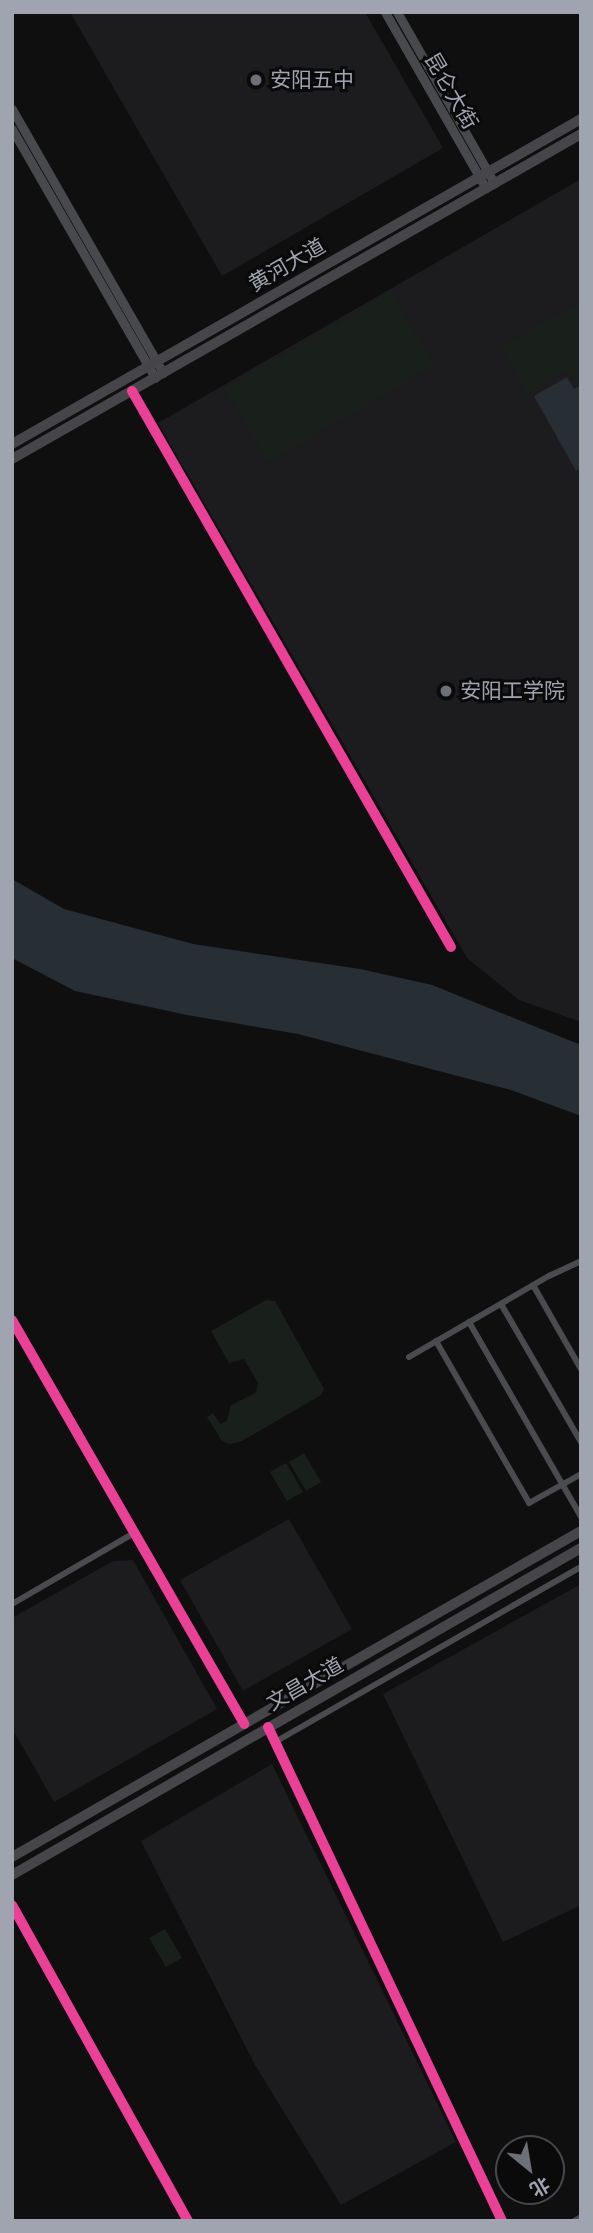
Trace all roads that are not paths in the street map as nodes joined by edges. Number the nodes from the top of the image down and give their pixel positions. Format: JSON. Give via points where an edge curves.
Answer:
{"nodes":[{"id":1,"x":385,"y":12,"type":"edge"},
{"id":2,"x":397,"y":12,"type":"edge"},
{"id":3,"x":12,"y":109,"type":"edge"},
{"id":4,"x":581,"y":119,"type":"edge"},
{"id":5,"x":12,"y":129,"type":"edge"},
{"id":6,"x":581,"y":134,"type":"edge"},
{"id":7,"x":484,"y":174,"type":"junction"},
{"id":8,"x":490,"y":185,"type":"junction"},
{"id":9,"x":153,"y":364,"type":"junction"},
{"id":10,"x":159,"y":375,"type":"junction"},
{"id":11,"x":132,"y":391,"type":"junction"},
{"id":12,"x":12,"y":444,"type":"edge"},
{"id":13,"x":12,"y":459,"type":"edge"},
{"id":14,"x":452,"y":947,"type":"dead end"},
{"id":15,"x":581,"y":1261,"type":"edge"},
{"id":16,"x":533,"y":1285,"type":"junction"},
{"id":17,"x":501,"y":1304,"type":"junction"},
{"id":18,"x":12,"y":1320,"type":"edge"},
{"id":19,"x":469,"y":1322,"type":"junction"},
{"id":20,"x":436,"y":1342,"type":"junction"},
{"id":21,"x":409,"y":1357,"type":"dead end"},
{"id":22,"x":581,"y":1368,"type":"edge"},
{"id":23,"x":581,"y":1442,"type":"edge"},
{"id":24,"x":581,"y":1474,"type":"edge"},
{"id":25,"x":562,"y":1485,"type":"junction"},
{"id":26,"x":581,"y":1517,"type":"edge"},
{"id":27,"x":581,"y":1531,"type":"edge"},
{"id":28,"x":134,"y":1534,"type":"junction"},
{"id":29,"x":581,"y":1548,"type":"edge"},
{"id":30,"x":581,"y":1567,"type":"edge"},
{"id":31,"x":12,"y":1604,"type":"edge"},
{"id":32,"x":244,"y":1724,"type":"junction"},
{"id":33,"x":268,"y":1727,"type":"junction"},
{"id":34,"x":275,"y":1742,"type":"junction"},
{"id":35,"x":12,"y":1857,"type":"edge"},
{"id":36,"x":12,"y":1874,"type":"edge"},
{"id":37,"x":12,"y":1905,"type":"edge"},
{"id":38,"x":581,"y":2217,"type":"edge"},
{"id":39,"x":188,"y":2221,"type":"edge"},
{"id":40,"x":502,"y":2221,"type":"edge"},
{"id":41,"x":574,"y":2221,"type":"edge"}],
"edges":[{"from":1,"to":7,"type":"street","name":"昆仑大街"},
{"from":2,"to":7,"type":"street","name":"昆仑大街"},
{"from":3,"to":9,"type":"street"},
{"from":4,"to":7,"type":"main road","name":"黄河大道"},
{"from":5,"to":9,"type":"street"},
{"from":6,"to":8,"type":"main road","name":"黄河大道"},
{"from":7,"to":8,"type":"street","name":"昆仑大街"},
{"from":7,"to":9,"type":"main road","name":"黄河大道"},
{"from":8,"to":10,"type":"main road","name":"黄河大道"},
{"from":9,"to":10,"type":"street"},
{"from":9,"to":12,"type":"main road","name":"黄河大道"},
{"from":10,"to":11,"type":"main road","name":"黄河大道"},
{"from":11,"to":13,"type":"main road","name":"黄河大道"},
{"from":11,"to":14,"type":"street"},
{"from":15,"to":16,"type":"street"},
{"from":16,"to":17,"type":"street"},
{"from":16,"to":22,"type":"street"},
{"from":17,"to":19,"type":"street"},
{"from":17,"to":23,"type":"street"},
{"from":18,"to":28,"type":"street"},
{"from":19,"to":20,"type":"street"},
{"from":19,"to":25,"type":"street"},
{"from":20,"to":21,"type":"street"},
{"from":20,"to":25,"type":"street","via":[[529,1503]]},
{"from":24,"to":25,"type":"street"},
{"from":25,"to":26,"type":"street"},
{"from":27,"to":32,"type":"main road","name":"文昌大道"},
{"from":28,"to":31,"type":"street"},
{"from":28,"to":32,"type":"street"},
{"from":29,"to":33,"type":"main road","name":"文昌大道"},
{"from":30,"to":34,"type":"street"},
{"from":32,"to":35,"type":"main road","name":"文昌大道"},
{"from":33,"to":34,"type":"street"},
{"from":33,"to":36,"type":"main road","name":"文昌大道"},
{"from":34,"to":40,"type":"street"},
{"from":37,"to":39,"type":"street"},
{"from":38,"to":41,"type":"street"}]}
